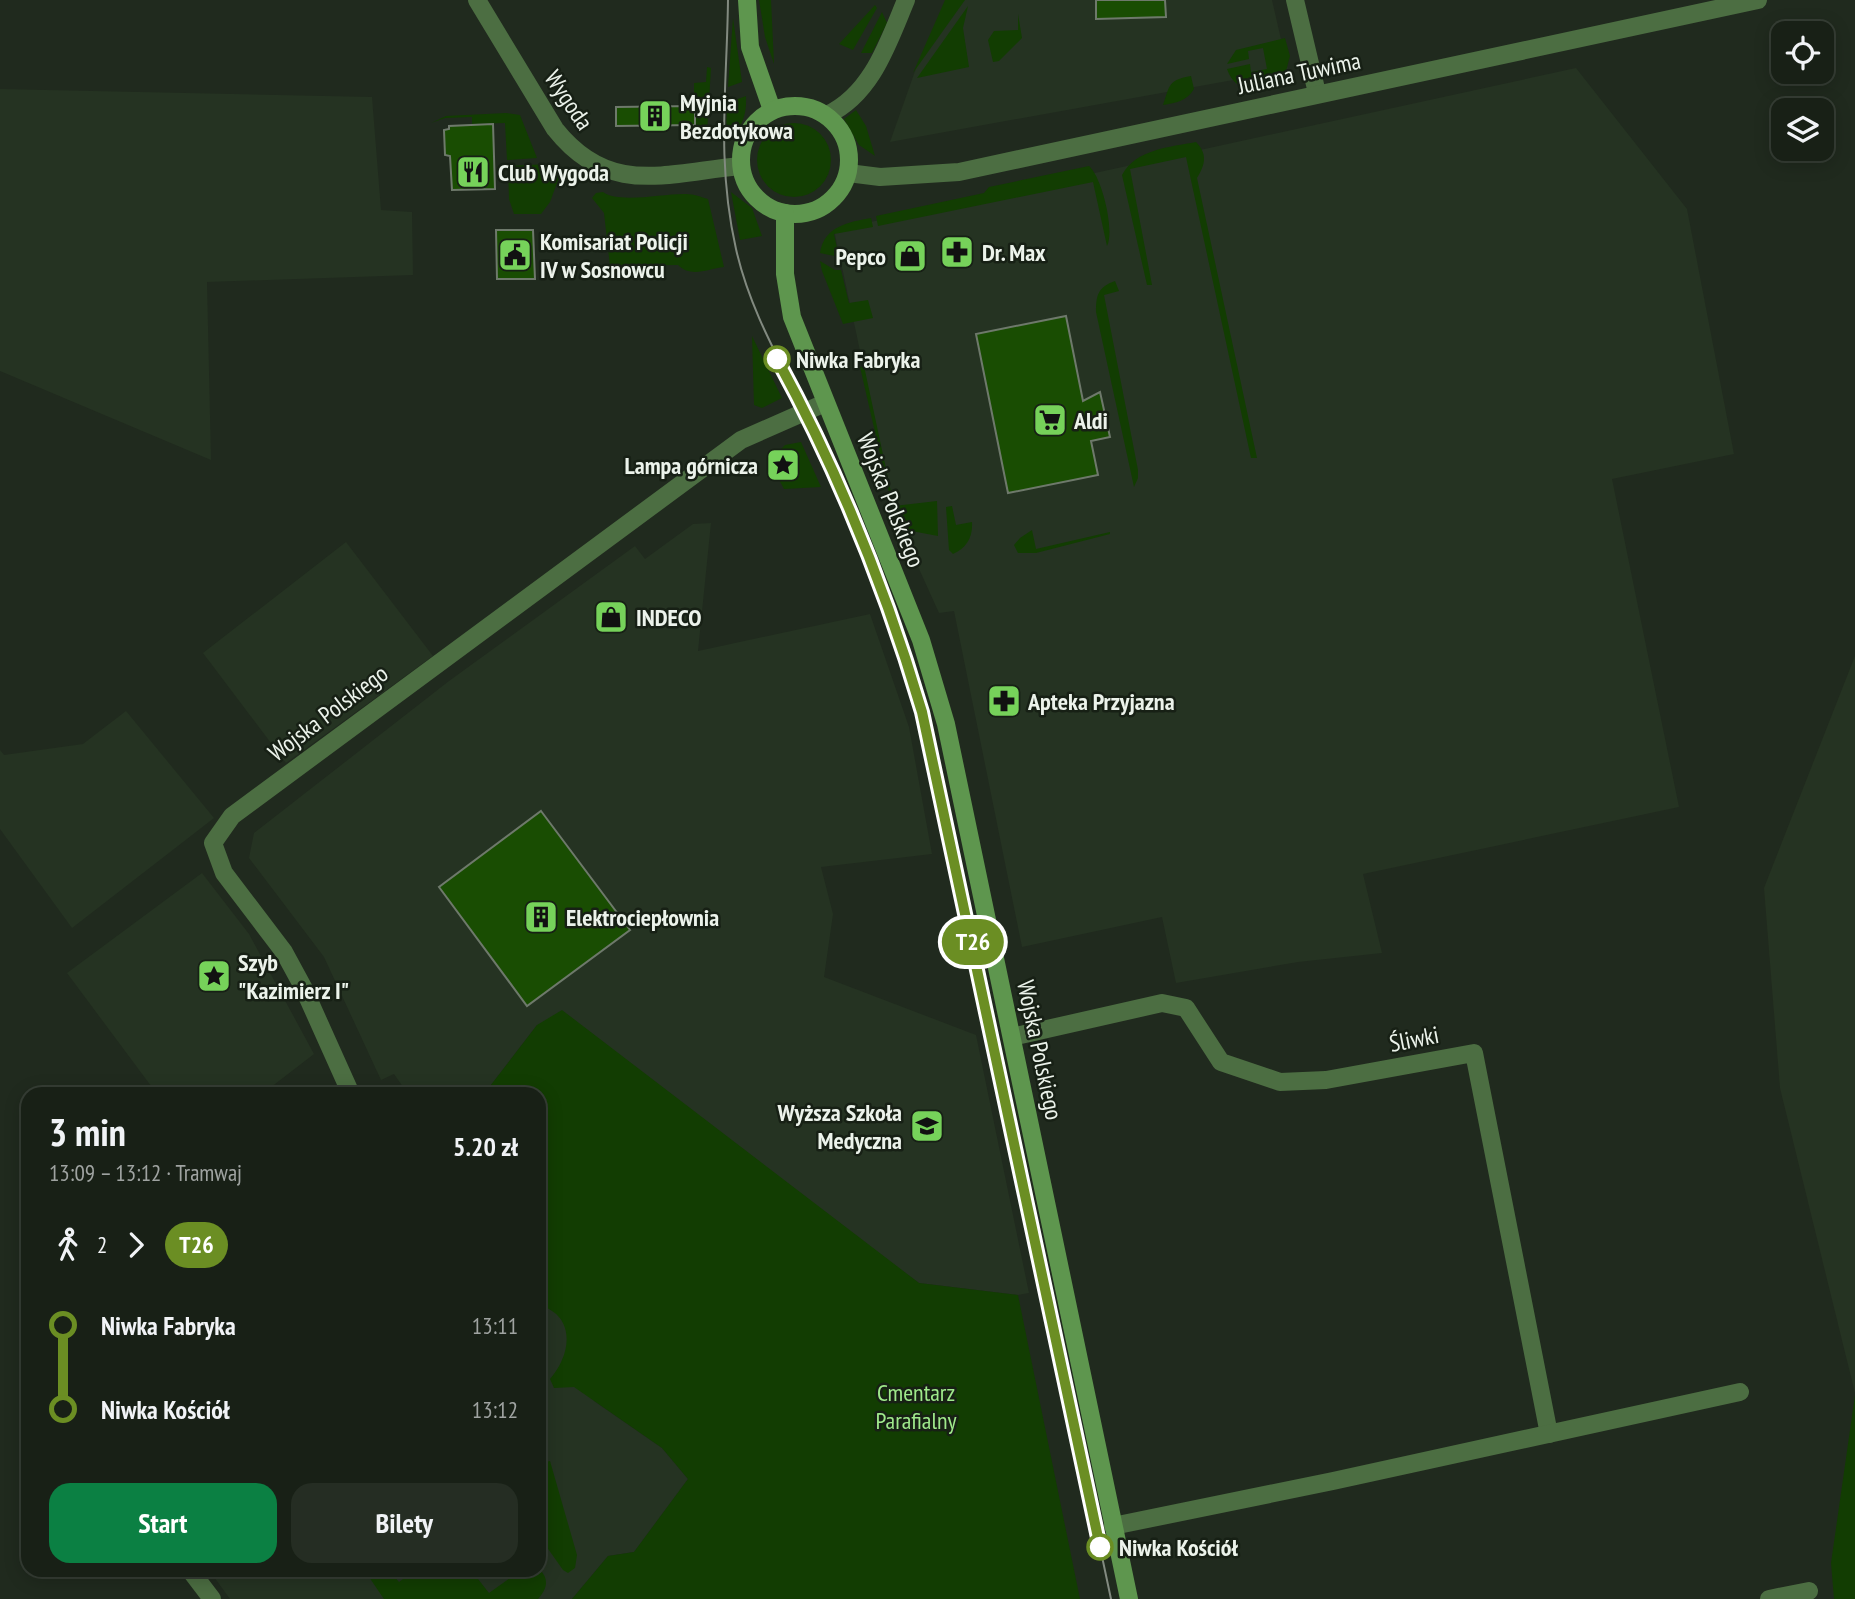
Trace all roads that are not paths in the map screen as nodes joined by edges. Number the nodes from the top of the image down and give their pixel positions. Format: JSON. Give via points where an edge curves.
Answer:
{"nodes":[{"id":1,"x":477,"y":0,"type":"edge"},
{"id":2,"x":747,"y":0,"type":"edge"},
{"id":3,"x":906,"y":0,"type":"edge"},
{"id":4,"x":1295,"y":0,"type":"edge"},
{"id":5,"x":1758,"y":0,"type":"edge"},
{"id":6,"x":1317,"y":93,"type":"junction"},
{"id":7,"x":772,"y":110,"type":"junction"},
{"id":8,"x":827,"y":115,"type":"junction"},
{"id":9,"x":741,"y":166,"type":"junction"},
{"id":10,"x":848,"y":173,"type":"junction"},
{"id":11,"x":785,"y":213,"type":"junction"},
{"id":12,"x":825,"y":403,"type":"junction"},
{"id":13,"x":1012,"y":1037,"type":"junction"},
{"id":14,"x":348,"y":1087,"type":"edge"},
{"id":15,"x":1740,"y":1392,"type":"dead end"},
{"id":16,"x":1549,"y":1434,"type":"junction"},
{"id":17,"x":1113,"y":1526,"type":"junction"},
{"id":18,"x":195,"y":1577,"type":"edge"},
{"id":19,"x":1809,"y":1591,"type":"dead end"},
{"id":20,"x":212,"y":1599,"type":"edge"},
{"id":21,"x":1129,"y":1599,"type":"edge"},
{"id":22,"x":1769,"y":1599,"type":"edge"}],
"edges":[{"from":1,"to":9,"type":"street","name":"Wygoda","via":[[555,129],[590,163],[636,176]]},
{"from":2,"to":7,"type":"main road","via":[[750,47]]},
{"from":3,"to":8,"type":"street","via":[[883,56],[854,99]]},
{"from":4,"to":6,"type":"street"},
{"from":5,"to":6,"type":"street","name":"Juliana Tuwima"},
{"from":6,"to":10,"type":"street","name":"Juliana Tuwima","via":[[959,172],[880,177]]},
{"from":7,"to":8,"type":"main road","via":[[790,105]]},
{"from":7,"to":9,"type":"main road","via":[[751,127]]},
{"from":8,"to":10,"type":"main road","via":[[846,141]]},
{"from":9,"to":11,"type":"main road","via":[[759,201]]},
{"from":10,"to":11,"type":"main road","via":[[836,195],[821,207]]},
{"from":11,"to":12,"type":"main road","name":"Wojska Polskiego","via":[[787,299]]},
{"from":12,"to":13,"type":"main road","name":"Wojska Polskiego","via":[[921,639],[938,694]]},
{"from":12,"to":14,"type":"street","name":"Wojska Polskiego","via":[[741,440],[262,793],[232,816],[219,834],[213,843],[224,873],[284,952]]},
{"from":13,"to":16,"type":"street","name":"Śliwki","via":[[1162,1003],[1186,1008],[1221,1062],[1280,1082],[1326,1080],[1474,1053]]},
{"from":13,"to":17,"type":"main road","name":"Wojska Polskiego"},
{"from":15,"to":16,"type":"street"},
{"from":16,"to":17,"type":"street"},
{"from":17,"to":21,"type":"main road","name":"Wojska Polskiego"},
{"from":18,"to":20,"type":"street"},
{"from":19,"to":22,"type":"street"}]}
